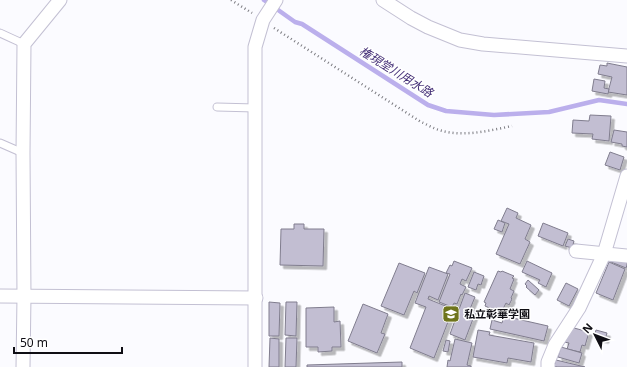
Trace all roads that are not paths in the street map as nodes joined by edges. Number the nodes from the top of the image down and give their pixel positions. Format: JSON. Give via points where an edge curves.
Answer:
{"nodes":[{"id":1,"x":60,"y":0,"type":"edge"},
{"id":2,"x":276,"y":0,"type":"edge"},
{"id":3,"x":383,"y":0,"type":"edge"},
{"id":4,"x":0,"y":33,"type":"edge"},
{"id":5,"x":24,"y":44,"type":"junction"},
{"id":6,"x":627,"y":56,"type":"edge"},
{"id":7,"x":217,"y":107,"type":"dead end"},
{"id":8,"x":255,"y":108,"type":"junction"},
{"id":9,"x":0,"y":143,"type":"edge"},
{"id":10,"x":23,"y":153,"type":"junction"},
{"id":11,"x":627,"y":176,"type":"edge"},
{"id":12,"x":576,"y":251,"type":"dead end"},
{"id":13,"x":604,"y":254,"type":"junction"},
{"id":14,"x":627,"y":256,"type":"edge"},
{"id":15,"x":0,"y":296,"type":"edge"},
{"id":16,"x":24,"y":296,"type":"junction"},
{"id":17,"x":256,"y":298,"type":"junction"},
{"id":18,"x":23,"y":367,"type":"edge"},
{"id":19,"x":256,"y":367,"type":"edge"},
{"id":20,"x":548,"y":367,"type":"edge"}],
"edges":[{"from":1,"to":5,"type":"street"},
{"from":2,"to":8,"type":"street","via":[[263,20],[255,48]]},
{"from":3,"to":6,"type":"street","via":[[428,27],[460,40]]},
{"from":4,"to":5,"type":"lane"},
{"from":5,"to":10,"type":"street"},
{"from":7,"to":8,"type":"lane"},
{"from":8,"to":17,"type":"street"},
{"from":9,"to":10,"type":"lane"},
{"from":10,"to":16,"type":"street"},
{"from":11,"to":13,"type":"street"},
{"from":12,"to":13,"type":"street"},
{"from":13,"to":14,"type":"street"},
{"from":13,"to":20,"type":"street","via":[[579,308],[555,345]]},
{"from":15,"to":16,"type":"street"},
{"from":16,"to":17,"type":"street"},
{"from":16,"to":18,"type":"street"},
{"from":17,"to":19,"type":"street"}]}
